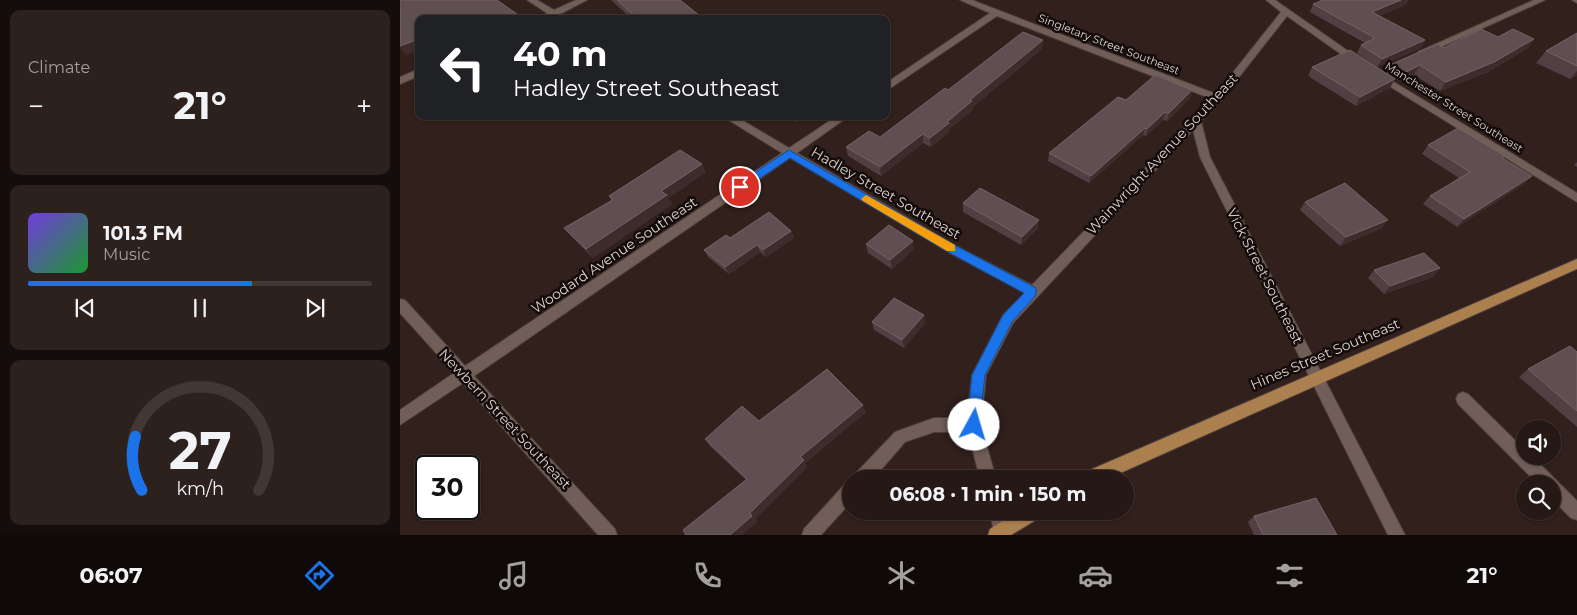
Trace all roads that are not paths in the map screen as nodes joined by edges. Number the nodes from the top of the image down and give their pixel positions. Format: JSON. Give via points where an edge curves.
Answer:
{"nodes":[{"id":1,"x":531,"y":0,"type":"edge"},
{"id":2,"x":583,"y":0,"type":"edge"},
{"id":3,"x":964,"y":0,"type":"edge"},
{"id":4,"x":1270,"y":0,"type":"edge"},
{"id":5,"x":1542,"y":0,"type":"edge"},
{"id":6,"x":1286,"y":11,"type":"junction"},
{"id":7,"x":553,"y":13,"type":"junction"},
{"id":8,"x":996,"y":13,"type":"junction"},
{"id":9,"x":549,"y":15,"type":"edge"},
{"id":10,"x":556,"y":15,"type":"edge"},
{"id":11,"x":1410,"y":58,"type":"edge"},
{"id":12,"x":415,"y":74,"type":"edge"},
{"id":13,"x":400,"y":80,"type":"edge"},
{"id":14,"x":890,"y":85,"type":"edge"},
{"id":15,"x":1218,"y":98,"type":"junction"},
{"id":16,"x":734,"y":120,"type":"edge"},
{"id":17,"x":838,"y":120,"type":"edge"},
{"id":18,"x":1196,"y":120,"type":"junction"},
{"id":19,"x":789,"y":154,"type":"junction"},
{"id":20,"x":1577,"y":198,"type":"edge"},
{"id":21,"x":1577,"y":264,"type":"edge"},
{"id":22,"x":1032,"y":292,"type":"junction"},
{"id":23,"x":400,"y":304,"type":"edge"},
{"id":24,"x":464,"y":375,"type":"junction"},
{"id":25,"x":1316,"y":377,"type":"junction"},
{"id":26,"x":1463,"y":399,"type":"dead end"},
{"id":27,"x":400,"y":418,"type":"edge"},
{"id":28,"x":974,"y":425,"type":"junction"},
{"id":29,"x":870,"y":470,"type":"edge"},
{"id":30,"x":986,"y":470,"type":"edge"},
{"id":31,"x":1109,"y":470,"type":"edge"},
{"id":32,"x":1540,"y":475,"type":"edge"},
{"id":33,"x":1561,"y":496,"type":"edge"},
{"id":34,"x":842,"y":500,"type":"edge"},
{"id":35,"x":1577,"y":512,"type":"edge"},
{"id":36,"x":998,"y":520,"type":"edge"},
{"id":37,"x":1021,"y":520,"type":"edge"},
{"id":38,"x":1000,"y":534,"type":"edge"},
{"id":39,"x":609,"y":535,"type":"edge"},
{"id":40,"x":810,"y":535,"type":"edge"},
{"id":41,"x":1397,"y":535,"type":"edge"}],
"edges":[{"from":1,"to":7,"type":"street"},
{"from":2,"to":7,"type":"street"},
{"from":3,"to":8,"type":"street","name":"Singletary Street Southeast"},
{"from":4,"to":6,"type":"street","name":"Manchester Street Southeast"},
{"from":5,"to":11,"type":"street"},
{"from":6,"to":15,"type":"street","name":"Wainwright Avenue Southeast"},
{"from":6,"to":20,"type":"street","name":"Manchester Street Southeast"},
{"from":7,"to":9,"type":"street"},
{"from":7,"to":10,"type":"street"},
{"from":8,"to":14,"type":"street"},
{"from":8,"to":15,"type":"street","name":"Singletary Street Southeast"},
{"from":12,"to":13,"type":"street"},
{"from":15,"to":18,"type":"street","name":"Wainwright Avenue Southeast"},
{"from":16,"to":19,"type":"street","name":"Hadley Street Southeast"},
{"from":17,"to":19,"type":"street","name":"Woodard Avenue Southeast"},
{"from":18,"to":22,"type":"street","name":"Wainwright Avenue Southeast"},
{"from":18,"to":25,"type":"street","name":"Vick Street Southeast","via":[[1205,157]]},
{"from":19,"to":22,"type":"street","name":"Hadley Street Southeast"},
{"from":19,"to":24,"type":"street","name":"Woodard Avenue Southeast"},
{"from":21,"to":25,"type":"main road","name":"Hines Street Southeast"},
{"from":22,"to":28,"type":"street","name":"Wainwright Avenue Southeast","via":[[1008,319],[979,375]]},
{"from":23,"to":24,"type":"street","name":"Newbern Street Southeast"},
{"from":24,"to":27,"type":"street","name":"Woodard Avenue Southeast"},
{"from":24,"to":39,"type":"street","name":"Newbern Street Southeast"},
{"from":25,"to":31,"type":"main road","name":"Hines Street Southeast"},
{"from":25,"to":41,"type":"street","name":"Vick Street Southeast"},
{"from":26,"to":32,"type":"street"},
{"from":28,"to":29,"type":"street","via":[[934,425],[900,437]]},
{"from":28,"to":30,"type":"street"},
{"from":33,"to":35,"type":"street"},
{"from":34,"to":40,"type":"street"},
{"from":36,"to":38,"type":"street"},
{"from":37,"to":38,"type":"main road"}]}
